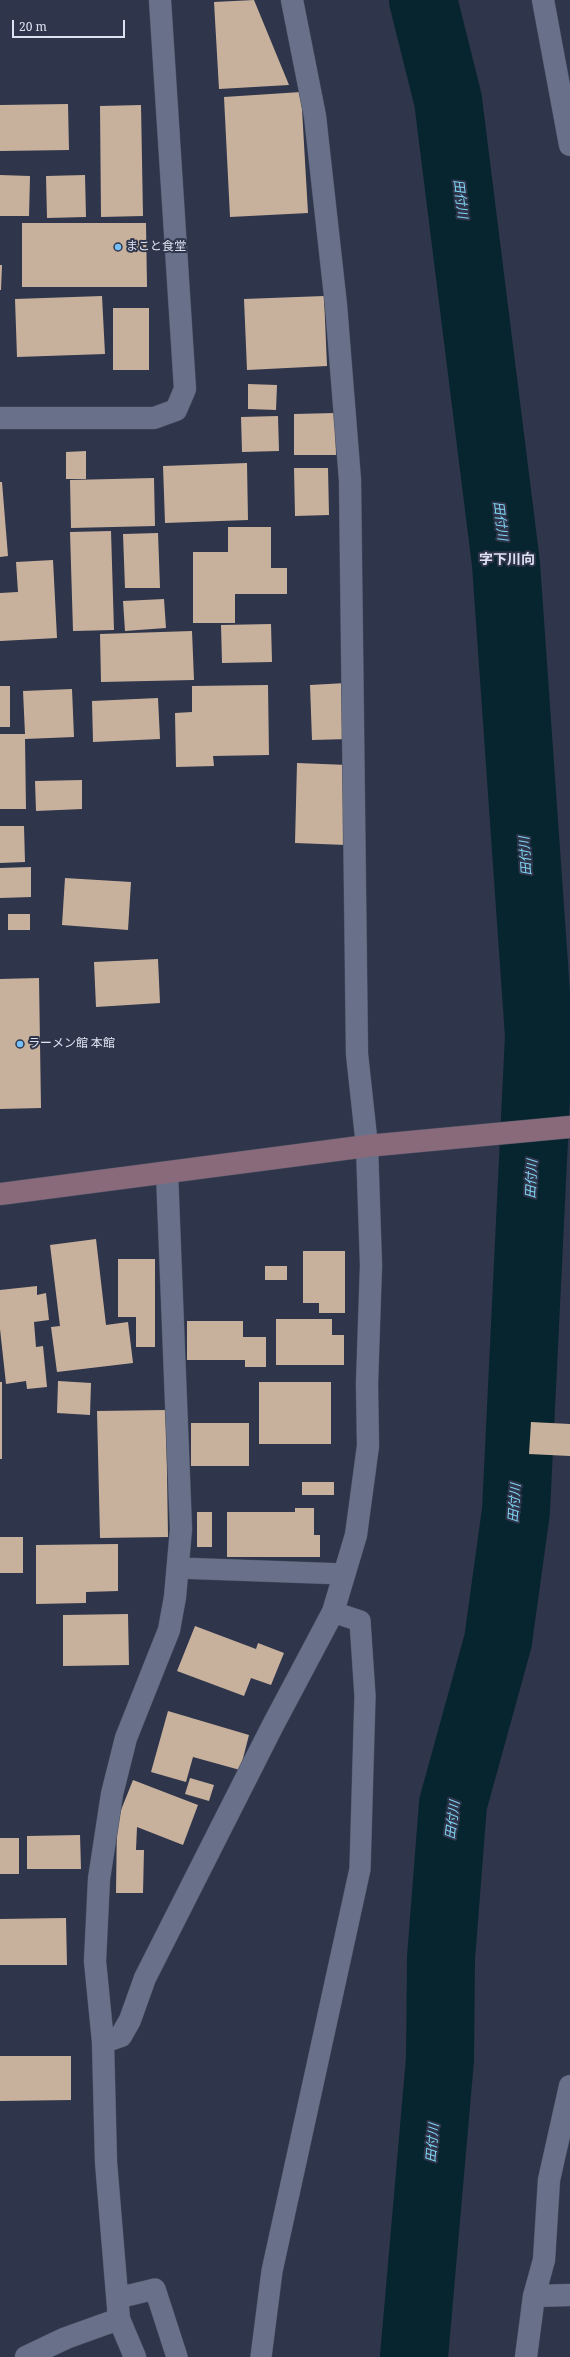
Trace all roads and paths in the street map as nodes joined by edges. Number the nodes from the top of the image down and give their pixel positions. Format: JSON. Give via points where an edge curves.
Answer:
{"nodes":[{"id":1,"x":160,"y":0,"type":"edge"},
{"id":2,"x":292,"y":0,"type":"edge"},
{"id":3,"x":543,"y":0,"type":"edge"},
{"id":4,"x":570,"y":145,"type":"edge"},
{"id":5,"x":0,"y":418,"type":"edge"},
{"id":6,"x":570,"y":1127,"type":"edge"},
{"id":7,"x":367,"y":1146,"type":"junction"},
{"id":8,"x":167,"y":1173,"type":"junction"},
{"id":9,"x":0,"y":1194,"type":"edge"},
{"id":10,"x":178,"y":1568,"type":"junction"},
{"id":11,"x":344,"y":1574,"type":"junction"},
{"id":12,"x":333,"y":1612,"type":"junction"},
{"id":13,"x":103,"y":2042,"type":"junction"},
{"id":14,"x":570,"y":2086,"type":"edge"},
{"id":15,"x":570,"y":2295,"type":"edge"},
{"id":16,"x":534,"y":2296,"type":"junction"},
{"id":17,"x":118,"y":2298,"type":"junction"},
{"id":18,"x":119,"y":2320,"type":"junction"},
{"id":19,"x":26,"y":2357,"type":"edge"},
{"id":20,"x":135,"y":2357,"type":"edge"},
{"id":21,"x":177,"y":2357,"type":"edge"},
{"id":22,"x":261,"y":2357,"type":"edge"},
{"id":23,"x":526,"y":2357,"type":"edge"}],
"edges":[{"from":1,"to":5,"type":"street","via":[[185,389],[176,410],[154,418]]},
{"from":2,"to":7,"type":"street","via":[[315,116],[336,305],[350,480],[357,1054]]},
{"from":3,"to":4,"type":"street"},
{"from":6,"to":7,"type":"street"},
{"from":7,"to":8,"type":"street"},
{"from":7,"to":11,"type":"street","via":[[371,1264],[367,1384],[368,1446],[356,1535]]},
{"from":8,"to":9,"type":"street"},
{"from":8,"to":10,"type":"street","via":[[181,1529]]},
{"from":10,"to":11,"type":"lane"},
{"from":10,"to":13,"type":"street","via":[[169,1630],[126,1738],[112,1794],[100,1879],[95,1961]]},
{"from":11,"to":12,"type":"street"},
{"from":12,"to":13,"type":"street","via":[[145,1978],[130,2020],[121,2036]]},
{"from":12,"to":22,"type":"lane","via":[[360,1621],[365,1696],[360,1869],[272,2271]]},
{"from":13,"to":17,"type":"street","via":[[106,2162]]},
{"from":14,"to":16,"type":"street","via":[[549,2180],[544,2260]]},
{"from":15,"to":16,"type":"street"},
{"from":16,"to":23,"type":"street"},
{"from":17,"to":18,"type":"street"},
{"from":17,"to":21,"type":"lane","via":[[155,2289]]},
{"from":18,"to":19,"type":"street","via":[[66,2338]]},
{"from":18,"to":20,"type":"street"}]}
